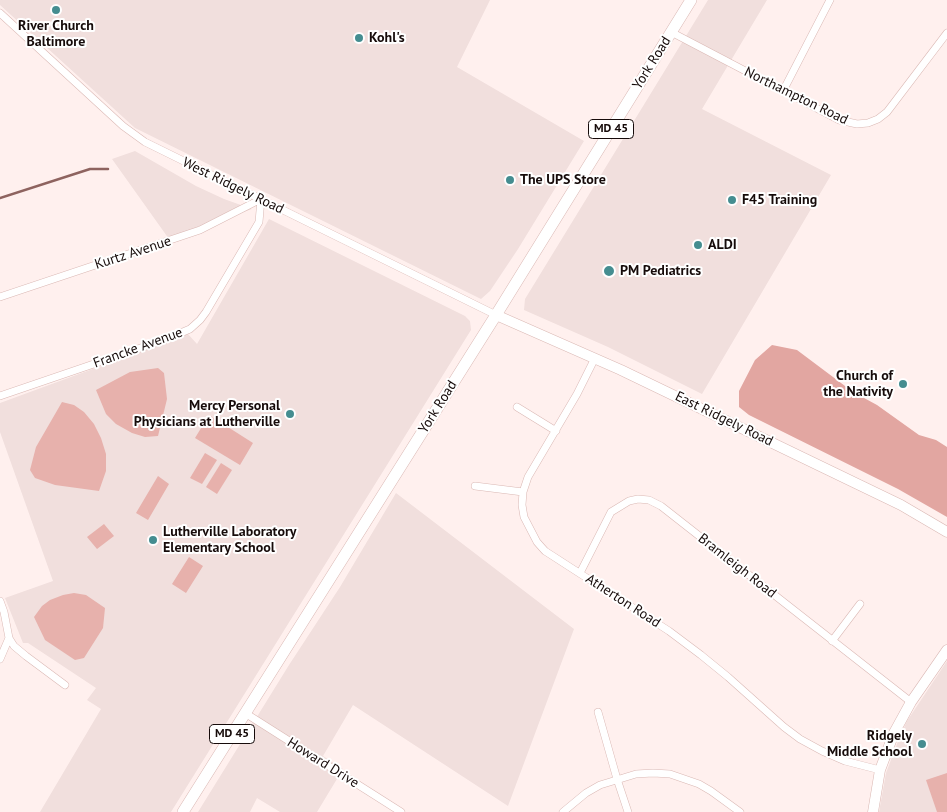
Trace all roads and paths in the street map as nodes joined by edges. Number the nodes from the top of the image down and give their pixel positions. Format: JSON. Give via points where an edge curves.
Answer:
{"nodes":[{"id":1,"x":691,"y":0,"type":"edge"},
{"id":2,"x":830,"y":0,"type":"edge"},
{"id":3,"x":0,"y":13,"type":"edge"},
{"id":4,"x":671,"y":32,"type":"junction"},
{"id":5,"x":947,"y":33,"type":"edge"},
{"id":6,"x":783,"y":91,"type":"junction"},
{"id":7,"x":261,"y":199,"type":"junction"},
{"id":8,"x":0,"y":297,"type":"edge"},
{"id":9,"x":496,"y":315,"type":"junction"},
{"id":10,"x":595,"y":358,"type":"junction"},
{"id":11,"x":0,"y":396,"type":"edge"},
{"id":12,"x":517,"y":407,"type":"dead end"},
{"id":13,"x":556,"y":431,"type":"junction"},
{"id":14,"x":475,"y":486,"type":"dead end"},
{"id":15,"x":523,"y":492,"type":"junction"},
{"id":16,"x":947,"y":532,"type":"edge"},
{"id":17,"x":580,"y":573,"type":"junction"},
{"id":18,"x":0,"y":601,"type":"edge"},
{"id":19,"x":860,"y":604,"type":"dead end"},
{"id":20,"x":9,"y":638,"type":"junction"},
{"id":21,"x":832,"y":641,"type":"junction"},
{"id":22,"x":947,"y":650,"type":"edge"},
{"id":23,"x":0,"y":659,"type":"edge"},
{"id":24,"x":65,"y":685,"type":"dead end"},
{"id":25,"x":910,"y":702,"type":"junction"},
{"id":26,"x":598,"y":712,"type":"dead end"},
{"id":27,"x":245,"y":713,"type":"junction"},
{"id":28,"x":880,"y":770,"type":"junction"},
{"id":29,"x":616,"y":779,"type":"junction"},
{"id":30,"x":183,"y":812,"type":"edge"},
{"id":31,"x":401,"y":812,"type":"edge"},
{"id":32,"x":563,"y":812,"type":"edge"},
{"id":33,"x":628,"y":812,"type":"edge"},
{"id":34,"x":740,"y":812,"type":"edge"},
{"id":35,"x":873,"y":812,"type":"edge"}],
"edges":[{"from":1,"to":4,"type":"main road","name":"York Road","number":"MD 45"},
{"from":2,"to":6,"type":"street"},
{"from":3,"to":7,"type":"street","name":"West Ridgely Road","via":[[131,133]]},
{"from":4,"to":6,"type":"street","name":"Northampton Road"},
{"from":4,"to":9,"type":"main road","name":"York Road","number":"MD 45"},
{"from":5,"to":6,"type":"street","name":"Northampton Road","via":[[894,105],[868,123],[848,123]]},
{"from":7,"to":8,"type":"street","name":"Kurtz Avenue","via":[[200,230]]},
{"from":7,"to":9,"type":"street","name":"West Ridgely Road"},
{"from":7,"to":11,"type":"street","name":"Francke Avenue","via":[[259,222],[206,312],[190,329]]},
{"from":9,"to":10,"type":"street","name":"East Ridgely Road"},
{"from":9,"to":27,"type":"main road","name":"York Road","number":"MD 45"},
{"from":10,"to":13,"type":"street","name":"Atherton Road"},
{"from":10,"to":16,"type":"street","name":"East Ridgely Road","via":[[901,505]]},
{"from":12,"to":13,"type":"street"},
{"from":13,"to":15,"type":"street","name":"Atherton Road","via":[[534,464]]},
{"from":14,"to":15,"type":"street"},
{"from":15,"to":17,"type":"street","name":"Atherton Road","via":[[524,517],[537,542]]},
{"from":17,"to":21,"type":"street","name":"Bramleigh Road","via":[[611,512],[628,500],[649,500],[661,506]]},
{"from":17,"to":28,"type":"street","name":"Atherton Road","via":[[701,655],[800,739],[845,761]]},
{"from":18,"to":20,"type":"street"},
{"from":19,"to":21,"type":"street"},
{"from":20,"to":23,"type":"street"},
{"from":20,"to":24,"type":"street","via":[[26,656]]},
{"from":21,"to":25,"type":"street","name":"Bramleigh Road"},
{"from":22,"to":25,"type":"street"},
{"from":25,"to":28,"type":"street"},
{"from":26,"to":29,"type":"street"},
{"from":27,"to":30,"type":"main road","name":"York Road","number":"MD 45"},
{"from":27,"to":31,"type":"street","name":"Howard Drive"},
{"from":28,"to":35,"type":"street"},
{"from":29,"to":32,"type":"street","via":[[586,792]]},
{"from":29,"to":33,"type":"street"},
{"from":29,"to":34,"type":"street","via":[[636,774],[670,774],[711,791]]}]}
